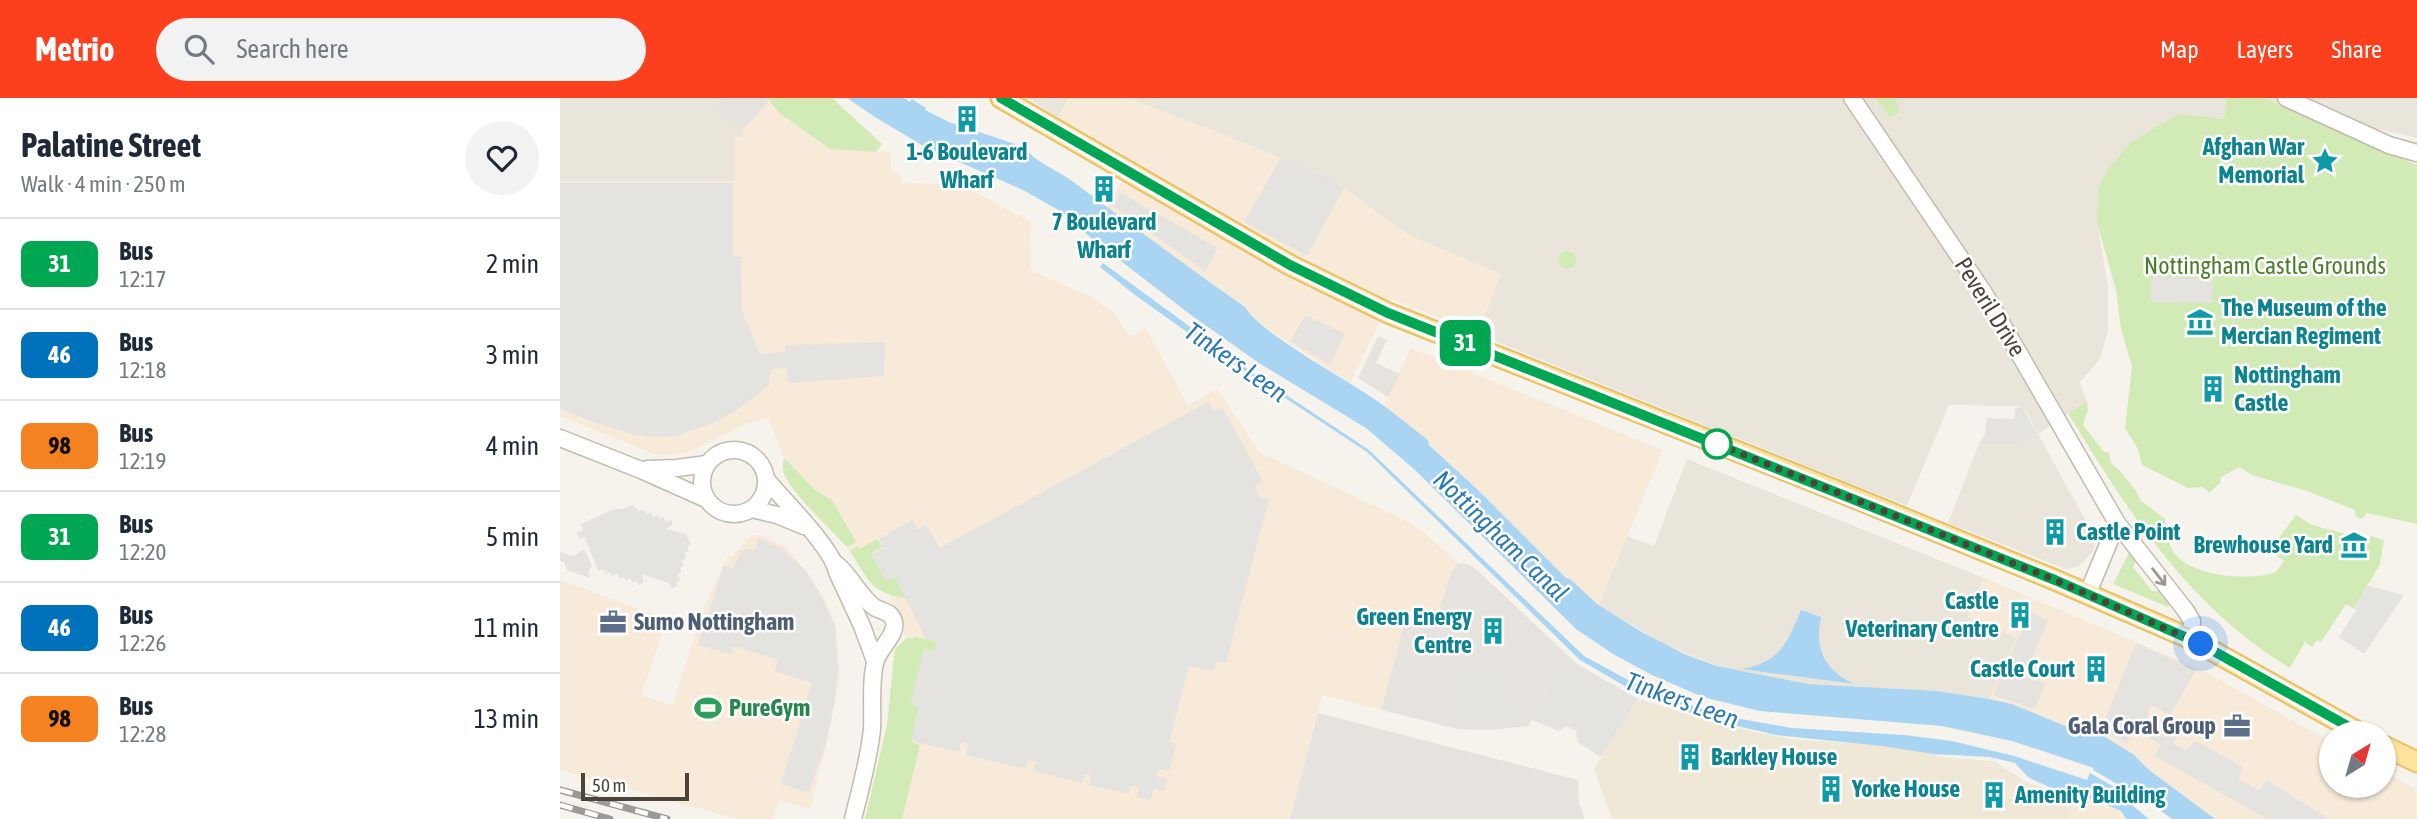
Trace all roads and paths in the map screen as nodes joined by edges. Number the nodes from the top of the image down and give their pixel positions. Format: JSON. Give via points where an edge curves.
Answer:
{"nodes":[{"id":1,"x":1001,"y":98,"type":"edge"},
{"id":2,"x":1852,"y":98,"type":"edge"},
{"id":3,"x":2286,"y":98,"type":"edge"},
{"id":4,"x":2417,"y":153,"type":"edge"},
{"id":5,"x":560,"y":438,"type":"edge"},
{"id":6,"x":707,"y":464,"type":"junction"},
{"id":7,"x":641,"y":470,"type":"junction"},
{"id":8,"x":766,"y":479,"type":"junction"},
{"id":9,"x":706,"y":499,"type":"junction"},
{"id":10,"x":752,"y":509,"type":"junction"},
{"id":11,"x":2118,"y":523,"type":"junction"},
{"id":12,"x":806,"y":527,"type":"junction"},
{"id":13,"x":835,"y":563,"type":"junction"},
{"id":14,"x":2087,"y":594,"type":"junction"},
{"id":15,"x":877,"y":609,"type":"junction"},
{"id":16,"x":863,"y":630,"type":"junction"},
{"id":17,"x":2191,"y":639,"type":"junction"},
{"id":18,"x":887,"y":640,"type":"junction"},
{"id":19,"x":876,"y":661,"type":"junction"},
{"id":20,"x":2338,"y":721,"type":"edge"},
{"id":21,"x":2396,"y":752,"type":"edge"},
{"id":22,"x":2417,"y":762,"type":"edge"},
{"id":23,"x":855,"y":811,"type":"edge"}],
"edges":[{"from":1,"to":14,"type":"main road","via":[[1290,265],[1388,313]]},
{"from":2,"to":11,"type":"street","name":"Peveril Drive","via":[[1984,293]]},
{"from":3,"to":4,"type":"street"},
{"from":5,"to":7,"type":"street"},
{"from":6,"to":7,"type":"street"},
{"from":6,"to":8,"type":"street","via":[[720,452],[740,450],[756,459]]},
{"from":6,"to":9,"type":"street","via":[[701,483]]},
{"from":7,"to":9,"type":"street"},
{"from":8,"to":10,"type":"street","via":[[764,494]]},
{"from":8,"to":12,"type":"street"},
{"from":9,"to":10,"type":"street","via":[[727,514]]},
{"from":10,"to":12,"type":"street"},
{"from":11,"to":14,"type":"street"},
{"from":11,"to":17,"type":"street","name":"Peveril Drive","one_way":true,"via":[[2186,611],[2192,621]]},
{"from":12,"to":13,"type":"street"},
{"from":13,"to":15,"type":"street"},
{"from":13,"to":16,"type":"street"},
{"from":14,"to":17,"type":"main road"},
{"from":15,"to":16,"type":"street","via":[[866,614]]},
{"from":15,"to":18,"type":"street","via":[[894,620]]},
{"from":16,"to":18,"type":"street","via":[[873,641]]},
{"from":16,"to":19,"type":"street"},
{"from":17,"to":20,"type":"main road"},
{"from":18,"to":19,"type":"street"},
{"from":19,"to":23,"type":"street","via":[[871,732]]},
{"from":21,"to":22,"type":"main road"}]}
